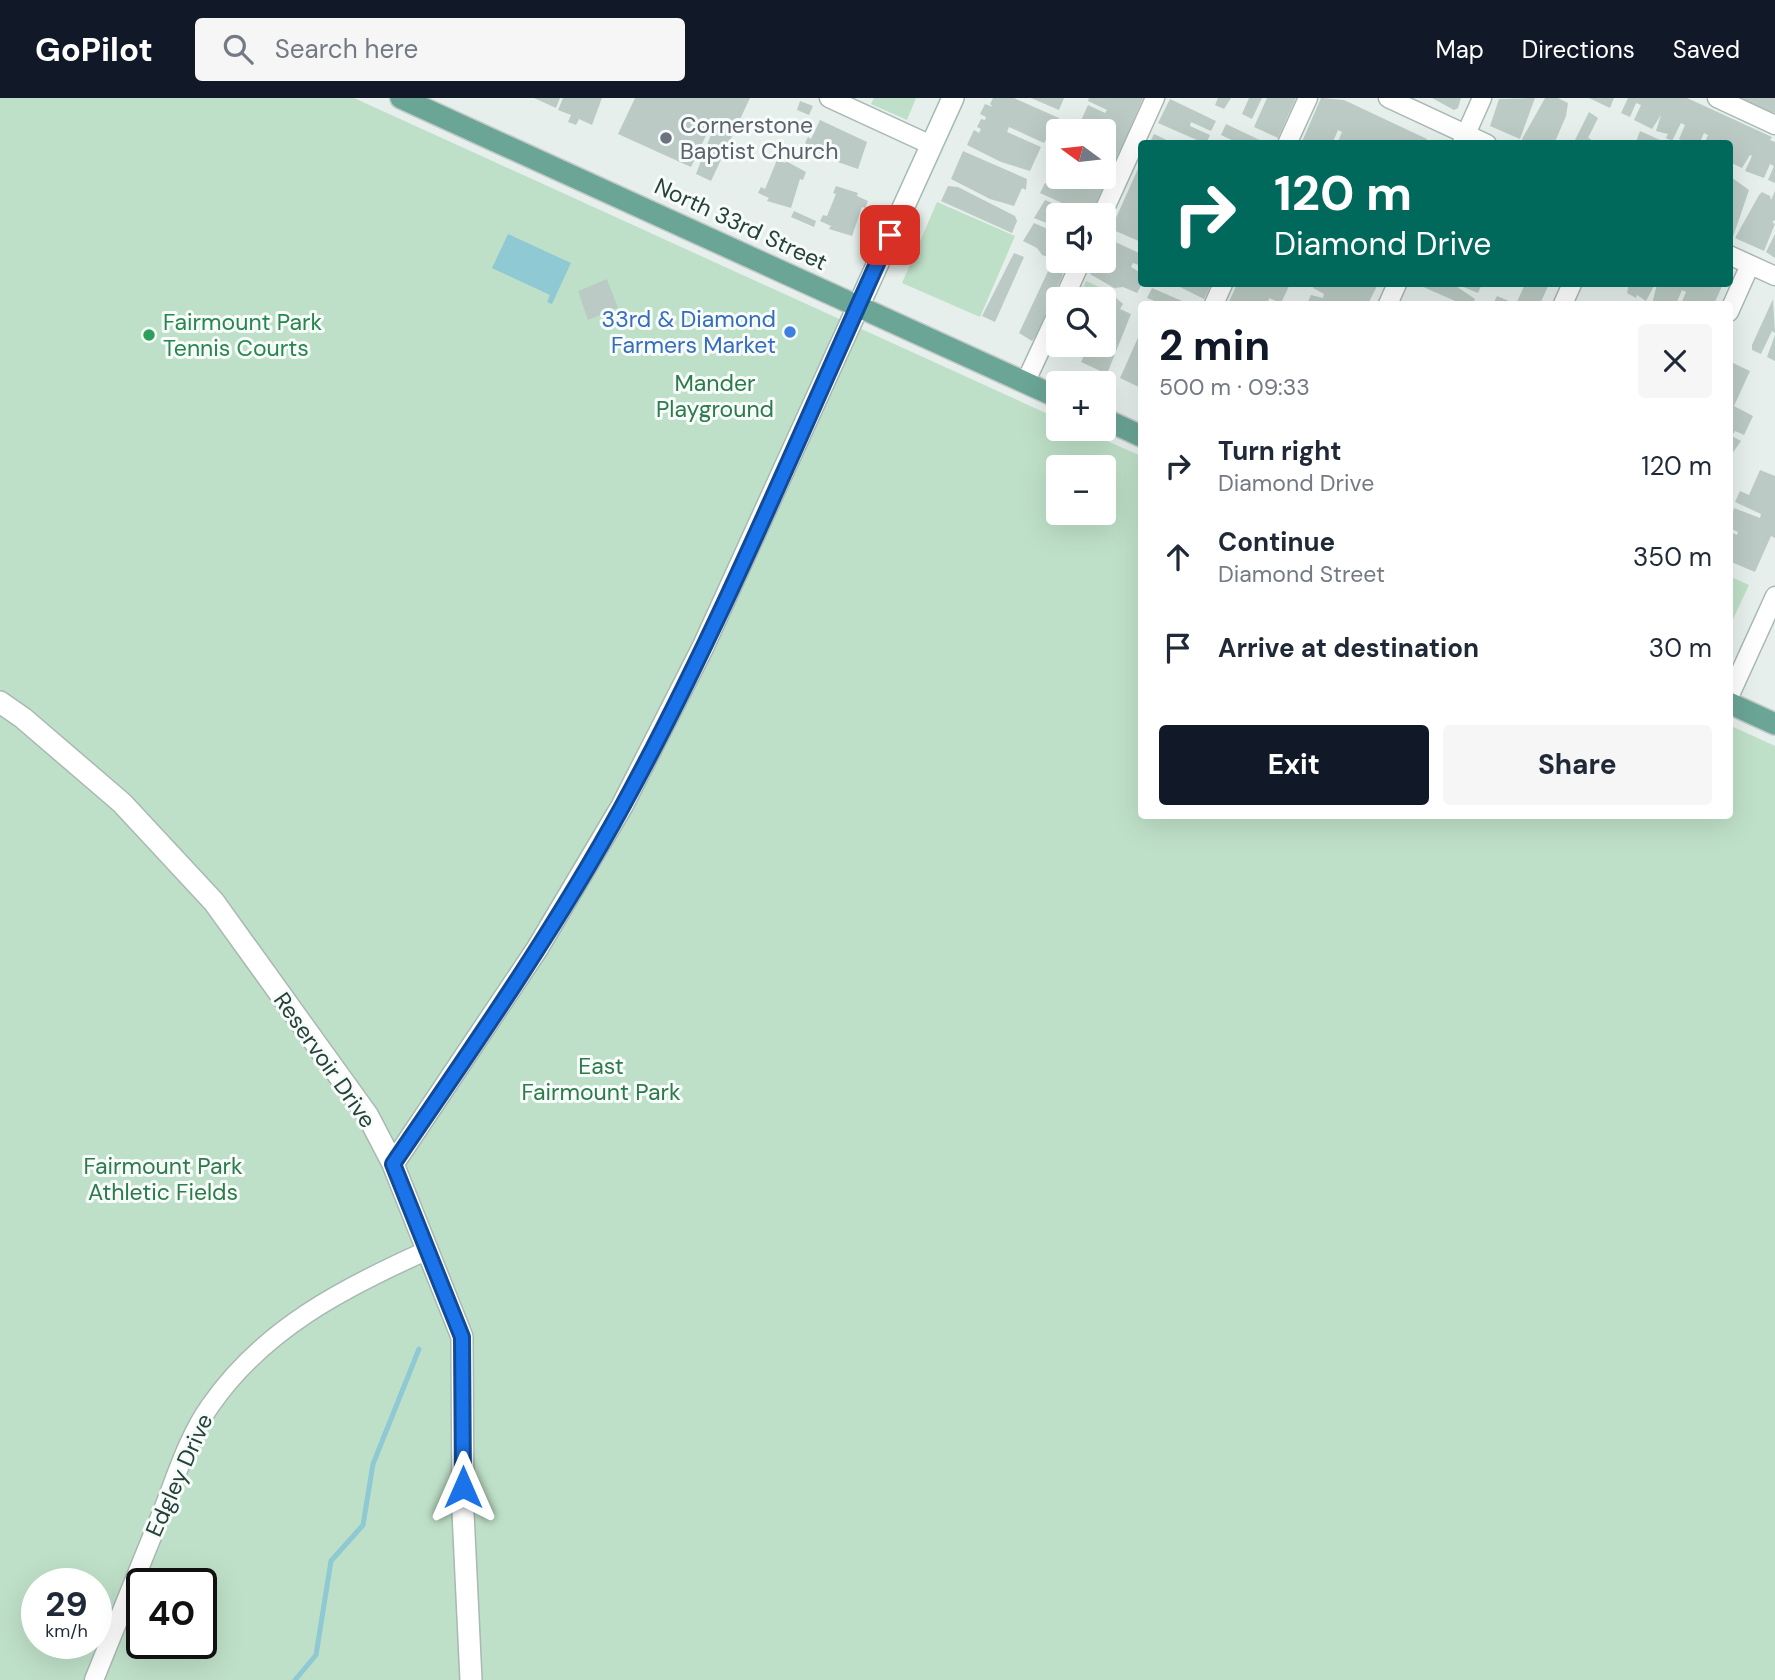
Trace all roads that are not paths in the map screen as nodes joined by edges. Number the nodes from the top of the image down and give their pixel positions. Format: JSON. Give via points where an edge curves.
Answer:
{"nodes":[{"id":1,"x":829,"y":98,"type":"edge"},
{"id":2,"x":953,"y":98,"type":"edge"},
{"id":3,"x":1155,"y":98,"type":"edge"},
{"id":4,"x":1308,"y":98,"type":"edge"},
{"id":5,"x":1388,"y":98,"type":"edge"},
{"id":6,"x":1482,"y":98,"type":"edge"},
{"id":7,"x":1717,"y":98,"type":"edge"},
{"id":8,"x":407,"y":99,"type":"edge"},
{"id":9,"x":1775,"y":125,"type":"edge"},
{"id":10,"x":1463,"y":139,"type":"edge"},
{"id":11,"x":1289,"y":140,"type":"edge"},
{"id":12,"x":931,"y":145,"type":"junction"},
{"id":13,"x":1107,"y":203,"type":"edge"},
{"id":14,"x":1733,"y":258,"type":"edge"},
{"id":15,"x":1750,"y":265,"type":"junction"},
{"id":16,"x":1775,"y":276,"type":"edge"},
{"id":17,"x":1733,"y":303,"type":"edge"},
{"id":18,"x":858,"y":307,"type":"junction"},
{"id":19,"x":1046,"y":339,"type":"edge"},
{"id":20,"x":1026,"y":383,"type":"junction"},
{"id":21,"x":1046,"y":392,"type":"edge"},
{"id":22,"x":1116,"y":425,"type":"edge"},
{"id":23,"x":1138,"y":435,"type":"edge"},
{"id":24,"x":1775,"y":596,"type":"edge"},
{"id":25,"x":1733,"y":688,"type":"edge"},
{"id":26,"x":0,"y":702,"type":"edge"},
{"id":27,"x":1733,"y":705,"type":"edge"},
{"id":28,"x":1775,"y":724,"type":"edge"},
{"id":29,"x":393,"y":1164,"type":"junction"},
{"id":30,"x":428,"y":1250,"type":"junction"},
{"id":31,"x":94,"y":1680,"type":"edge"},
{"id":32,"x":471,"y":1680,"type":"edge"}],
"edges":[{"from":1,"to":12,"type":"street"},
{"from":2,"to":12,"type":"street"},
{"from":3,"to":13,"type":"street"},
{"from":4,"to":11,"type":"street"},
{"from":5,"to":10,"type":"street"},
{"from":6,"to":10,"type":"street"},
{"from":7,"to":9,"type":"street"},
{"from":8,"to":18,"type":"main road","name":"North 33rd Street"},
{"from":12,"to":18,"type":"street"},
{"from":14,"to":15,"type":"street"},
{"from":15,"to":16,"type":"street"},
{"from":15,"to":17,"type":"street"},
{"from":18,"to":20,"type":"main road","name":"North 33rd Street"},
{"from":18,"to":29,"type":"street","via":[[677,701],[622,806],[537,949]]},
{"from":19,"to":20,"type":"street"},
{"from":20,"to":21,"type":"main road","name":"North 33rd Street"},
{"from":22,"to":23,"type":"main road"},
{"from":24,"to":25,"type":"street"},
{"from":26,"to":29,"type":"street","name":"Reservoir Drive","via":[[122,803],[214,902],[368,1116]]},
{"from":27,"to":28,"type":"main road"},
{"from":29,"to":30,"type":"street","name":"Reservoir Drive"},
{"from":30,"to":31,"type":"street","name":"Edgley Drive","via":[[376,1272],[302,1315],[243,1366],[209,1406],[186,1450]]},
{"from":30,"to":32,"type":"street","name":"Reservoir Drive","via":[[462,1337],[463,1512]]}]}
